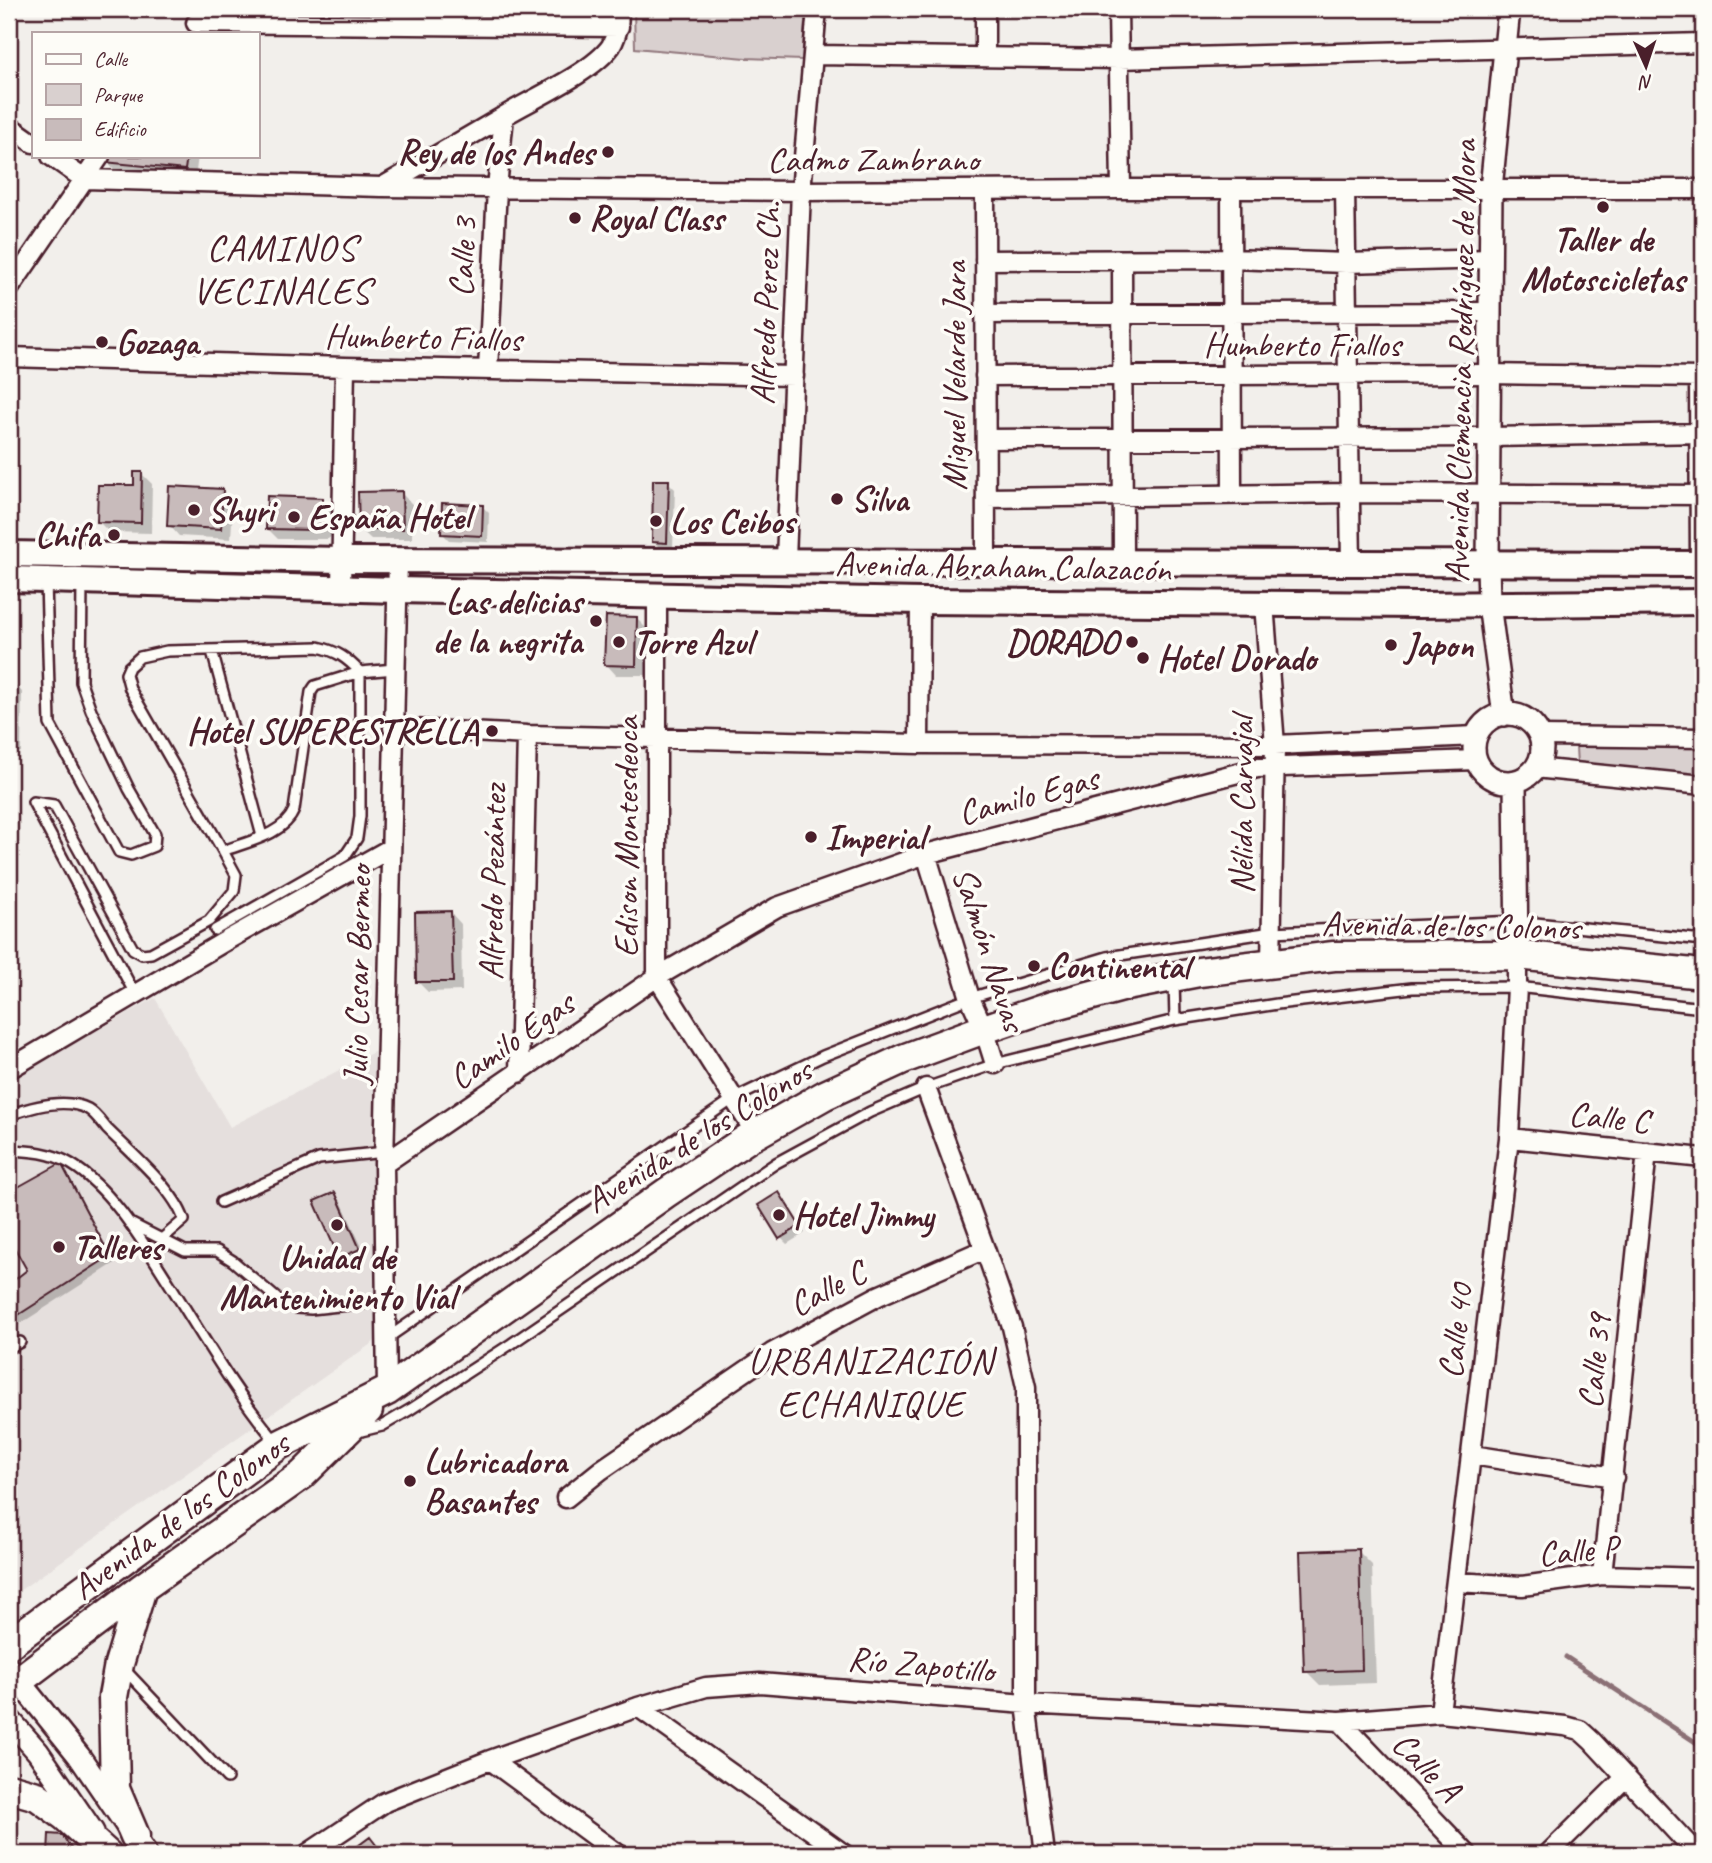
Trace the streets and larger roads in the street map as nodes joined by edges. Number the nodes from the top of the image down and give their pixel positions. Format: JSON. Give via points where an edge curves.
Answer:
{"nodes":[{"id":1,"x":817,"y":9,"type":"edge"},
{"id":2,"x":985,"y":9,"type":"edge"},
{"id":3,"x":1118,"y":9,"type":"edge"},
{"id":4,"x":1509,"y":9,"type":"edge"},
{"id":5,"x":619,"y":18,"type":"edge"},
{"id":6,"x":197,"y":22,"type":"edge"},
{"id":7,"x":1703,"y":43,"type":"edge"},
{"id":8,"x":1506,"y":47,"type":"junction"},
{"id":9,"x":814,"y":55,"type":"junction"},
{"id":10,"x":985,"y":57,"type":"junction"},
{"id":11,"x":1119,"y":59,"type":"junction"},
{"id":12,"x":504,"y":116,"type":"junction"},
{"id":13,"x":9,"y":126,"type":"edge"},
{"id":14,"x":32,"y":142,"type":"edge"},
{"id":15,"x":54,"y":158,"type":"edge"},
{"id":16,"x":99,"y":158,"type":"edge"},
{"id":17,"x":84,"y":179,"type":"junction"},
{"id":18,"x":382,"y":187,"type":"junction"},
{"id":19,"x":497,"y":188,"type":"junction"},
{"id":20,"x":1121,"y":189,"type":"junction"},
{"id":21,"x":1231,"y":189,"type":"junction"},
{"id":22,"x":1345,"y":189,"type":"junction"},
{"id":23,"x":1491,"y":189,"type":"junction"},
{"id":24,"x":1703,"y":189,"type":"edge"},
{"id":25,"x":985,"y":190,"type":"junction"},
{"id":26,"x":802,"y":191,"type":"junction"},
{"id":27,"x":1232,"y":259,"type":"junction"},
{"id":28,"x":1491,"y":259,"type":"junction"},
{"id":29,"x":985,"y":260,"type":"junction"},
{"id":30,"x":1122,"y":260,"type":"junction"},
{"id":31,"x":1346,"y":263,"type":"junction"},
{"id":32,"x":9,"y":289,"type":"edge"},
{"id":33,"x":1490,"y":312,"type":"junction"},
{"id":34,"x":1122,"y":313,"type":"junction"},
{"id":35,"x":1232,"y":313,"type":"junction"},
{"id":36,"x":1347,"y":313,"type":"junction"},
{"id":37,"x":985,"y":314,"type":"junction"},
{"id":38,"x":9,"y":357,"type":"edge"},
{"id":39,"x":345,"y":367,"type":"junction"},
{"id":40,"x":488,"y":370,"type":"junction"},
{"id":41,"x":1489,"y":374,"type":"junction"},
{"id":42,"x":1232,"y":375,"type":"junction"},
{"id":43,"x":1348,"y":375,"type":"junction"},
{"id":44,"x":794,"y":376,"type":"junction"},
{"id":45,"x":985,"y":376,"type":"junction"},
{"id":46,"x":1122,"y":376,"type":"junction"},
{"id":47,"x":1701,"y":377,"type":"edge"},
{"id":48,"x":1701,"y":433,"type":"edge"},
{"id":49,"x":1489,"y":437,"type":"junction"},
{"id":50,"x":1122,"y":438,"type":"junction"},
{"id":51,"x":1232,"y":438,"type":"junction"},
{"id":52,"x":1349,"y":438,"type":"junction"},
{"id":53,"x":986,"y":439,"type":"junction"},
{"id":54,"x":1350,"y":492,"type":"junction"},
{"id":55,"x":1488,"y":492,"type":"junction"},
{"id":56,"x":1232,"y":493,"type":"junction"},
{"id":57,"x":1701,"y":495,"type":"edge"},
{"id":58,"x":1122,"y":496,"type":"junction"},
{"id":59,"x":986,"y":498,"type":"junction"},
{"id":60,"x":9,"y":554,"type":"edge"},
{"id":61,"x":786,"y":559,"type":"junction"},
{"id":62,"x":342,"y":560,"type":"junction"},
{"id":63,"x":398,"y":560,"type":"junction"},
{"id":64,"x":986,"y":562,"type":"junction"},
{"id":65,"x":1122,"y":562,"type":"junction"},
{"id":66,"x":1351,"y":563,"type":"junction"},
{"id":67,"x":1488,"y":563,"type":"junction"},
{"id":68,"x":1701,"y":564,"type":"edge"},
{"id":69,"x":9,"y":579,"type":"edge"},
{"id":70,"x":341,"y":588,"type":"junction"},
{"id":71,"x":397,"y":590,"type":"junction"},
{"id":72,"x":657,"y":596,"type":"junction"},
{"id":73,"x":920,"y":601,"type":"junction"},
{"id":74,"x":1703,"y":602,"type":"edge"},
{"id":75,"x":1264,"y":604,"type":"junction"},
{"id":76,"x":1489,"y":604,"type":"junction"},
{"id":77,"x":1504,"y":715,"type":"junction"},
{"id":78,"x":393,"y":728,"type":"junction"},
{"id":79,"x":527,"y":735,"type":"junction"},
{"id":80,"x":1476,"y":736,"type":"junction"},
{"id":81,"x":1540,"y":736,"type":"junction"},
{"id":82,"x":1703,"y":738,"type":"edge"},
{"id":83,"x":657,"y":739,"type":"junction"},
{"id":84,"x":919,"y":744,"type":"junction"},
{"id":85,"x":1275,"y":745,"type":"junction"},
{"id":86,"x":1476,"y":760,"type":"junction"},
{"id":87,"x":1275,"y":766,"type":"junction"},
{"id":88,"x":1535,"y":768,"type":"junction"},
{"id":89,"x":1515,"y":782,"type":"junction"},
{"id":90,"x":1703,"y":785,"type":"edge"},
{"id":91,"x":391,"y":848,"type":"junction"},
{"id":92,"x":926,"y":854,"type":"junction"},
{"id":93,"x":1517,"y":955,"type":"junction"},
{"id":94,"x":1272,"y":964,"type":"junction"},
{"id":95,"x":1703,"y":974,"type":"edge"},
{"id":96,"x":657,"y":977,"type":"junction"},
{"id":97,"x":984,"y":1028,"type":"junction"},
{"id":98,"x":995,"y":1064,"type":"road end"},
{"id":99,"x":9,"y":1069,"type":"edge"},
{"id":100,"x":519,"y":1073,"type":"junction"},
{"id":101,"x":926,"y":1088,"type":"road end"},
{"id":102,"x":756,"y":1134,"type":"junction"},
{"id":103,"x":1509,"y":1138,"type":"junction"},
{"id":104,"x":1647,"y":1152,"type":"junction"},
{"id":105,"x":385,"y":1158,"type":"junction"},
{"id":106,"x":1703,"y":1158,"type":"edge"},
{"id":107,"x":985,"y":1249,"type":"junction"},
{"id":108,"x":387,"y":1391,"type":"junction"},
{"id":109,"x":1472,"y":1455,"type":"junction"},
{"id":110,"x":1614,"y":1477,"type":"junction"},
{"id":111,"x":566,"y":1498,"type":"dead end"},
{"id":112,"x":1602,"y":1575,"type":"junction"},
{"id":113,"x":1703,"y":1578,"type":"edge"},
{"id":114,"x":1457,"y":1582,"type":"junction"},
{"id":115,"x":142,"y":1588,"type":"junction"},
{"id":116,"x":9,"y":1644,"type":"edge"},
{"id":117,"x":12,"y":1679,"type":"edge"},
{"id":118,"x":1026,"y":1704,"type":"junction"},
{"id":119,"x":638,"y":1707,"type":"junction"},
{"id":120,"x":1440,"y":1713,"type":"junction"},
{"id":121,"x":9,"y":1719,"type":"edge"},
{"id":122,"x":1340,"y":1721,"type":"junction"},
{"id":123,"x":490,"y":1760,"type":"junction"},
{"id":124,"x":1626,"y":1777,"type":"junction"},
{"id":125,"x":9,"y":1788,"type":"edge"},
{"id":126,"x":141,"y":1845,"type":"edge"},
{"id":127,"x":108,"y":1854,"type":"edge"},
{"id":128,"x":307,"y":1854,"type":"edge"},
{"id":129,"x":618,"y":1854,"type":"edge"},
{"id":130,"x":844,"y":1854,"type":"edge"},
{"id":131,"x":1045,"y":1854,"type":"edge"},
{"id":132,"x":1468,"y":1854,"type":"edge"},
{"id":133,"x":1548,"y":1854,"type":"edge"},
{"id":134,"x":1697,"y":1854,"type":"edge"}],
"edges":[{"from":1,"to":9,"type":"street","name":"Alfredo Perez Ch."},
{"from":2,"to":10,"type":"street"},
{"from":3,"to":11,"type":"street"},
{"from":4,"to":8,"type":"street","name":"Avenida Clemencia Rodríguez de Mora"},
{"from":5,"to":6,"type":"street"},
{"from":5,"to":12,"type":"street","via":[[610,47],[592,65]]},
{"from":7,"to":8,"type":"street"},
{"from":8,"to":11,"type":"street"},
{"from":8,"to":23,"type":"street","name":"Avenida Clemencia Rodríguez de Mora"},
{"from":9,"to":10,"type":"street"},
{"from":9,"to":26,"type":"street","name":"Alfredo Perez Ch."},
{"from":10,"to":11,"type":"street"},
{"from":11,"to":20,"type":"street"},
{"from":12,"to":18,"type":"street"},
{"from":12,"to":19,"type":"street","name":"Calle 3"},
{"from":13,"to":14,"type":"street"},
{"from":15,"to":17,"type":"street"},
{"from":16,"to":17,"type":"street"},
{"from":17,"to":18,"type":"street","name":"Cadmo Zambrano"},
{"from":17,"to":32,"type":"street"},
{"from":18,"to":19,"type":"street","name":"Cadmo Zambrano"},
{"from":19,"to":26,"type":"street","name":"Cadmo Zambrano"},
{"from":19,"to":40,"type":"street","name":"Calle 3"},
{"from":20,"to":21,"type":"street","name":"Cadmo Zambrano"},
{"from":20,"to":25,"type":"street","name":"Cadmo Zambrano"},
{"from":21,"to":22,"type":"street","name":"Cadmo Zambrano"},
{"from":21,"to":27,"type":"street"},
{"from":22,"to":23,"type":"street","name":"Cadmo Zambrano"},
{"from":22,"to":31,"type":"street"},
{"from":23,"to":24,"type":"street","name":"Cadmo Zambrano"},
{"from":23,"to":28,"type":"street","name":"Avenida Clemencia Rodríguez de Mora"},
{"from":25,"to":26,"type":"street","name":"Cadmo Zambrano"},
{"from":25,"to":29,"type":"street","name":"Miguel Velarde Jara"},
{"from":26,"to":44,"type":"street","name":"Alfredo Perez Ch."},
{"from":27,"to":30,"type":"street"},
{"from":27,"to":31,"type":"street"},
{"from":27,"to":35,"type":"street"},
{"from":28,"to":31,"type":"street"},
{"from":28,"to":33,"type":"street","name":"Avenida Clemencia Rodríguez de Mora"},
{"from":29,"to":30,"type":"street"},
{"from":29,"to":37,"type":"street","name":"Miguel Velarde Jara"},
{"from":30,"to":34,"type":"street"},
{"from":31,"to":36,"type":"street"},
{"from":33,"to":36,"type":"street"},
{"from":33,"to":41,"type":"street","name":"Avenida Clemencia Rodríguez de Mora"},
{"from":34,"to":35,"type":"street"},
{"from":34,"to":37,"type":"street"},
{"from":34,"to":46,"type":"street"},
{"from":35,"to":36,"type":"street"},
{"from":35,"to":42,"type":"street"},
{"from":36,"to":43,"type":"street"},
{"from":37,"to":45,"type":"street","name":"Miguel Velarde Jara"},
{"from":38,"to":39,"type":"street","name":"Humberto Fiallos"},
{"from":39,"to":40,"type":"street","name":"Humberto Fiallos"},
{"from":39,"to":62,"type":"street"},
{"from":40,"to":44,"type":"street","name":"Humberto Fiallos"},
{"from":41,"to":43,"type":"street","name":"Humberto Fiallos"},
{"from":41,"to":47,"type":"street","name":"Humberto Fiallos"},
{"from":41,"to":49,"type":"street","name":"Avenida Clemencia Rodríguez de Mora"},
{"from":42,"to":43,"type":"street","name":"Humberto Fiallos"},
{"from":42,"to":46,"type":"street","name":"Humberto Fiallos"},
{"from":42,"to":51,"type":"street"},
{"from":43,"to":52,"type":"street"},
{"from":44,"to":61,"type":"street","name":"Alfredo Perez Ch."},
{"from":45,"to":46,"type":"street","name":"Humberto Fiallos"},
{"from":45,"to":53,"type":"street","name":"Miguel Velarde Jara"},
{"from":46,"to":50,"type":"street"},
{"from":47,"to":48,"type":"street"},
{"from":48,"to":49,"type":"street"},
{"from":48,"to":57,"type":"street"},
{"from":49,"to":52,"type":"street"},
{"from":49,"to":55,"type":"street","name":"Avenida Clemencia Rodríguez de Mora"},
{"from":50,"to":51,"type":"street"},
{"from":50,"to":53,"type":"street"},
{"from":50,"to":58,"type":"street"},
{"from":51,"to":52,"type":"street"},
{"from":51,"to":56,"type":"street"},
{"from":52,"to":54,"type":"street"},
{"from":53,"to":59,"type":"street","name":"Miguel Velarde Jara"},
{"from":54,"to":55,"type":"street"},
{"from":54,"to":56,"type":"street"},
{"from":54,"to":66,"type":"street"},
{"from":55,"to":57,"type":"street"},
{"from":55,"to":67,"type":"street","name":"Avenida Clemencia Rodríguez de Mora"},
{"from":56,"to":58,"type":"street"},
{"from":57,"to":68,"type":"street"},
{"from":58,"to":59,"type":"street"},
{"from":58,"to":65,"type":"street"},
{"from":59,"to":64,"type":"street","name":"Miguel Velarde Jara"},
{"from":60,"to":62,"type":"main road","name":"Avenida Abraham Calazacón"},
{"from":61,"to":63,"type":"main road","name":"Avenida Abraham Calazacón"},
{"from":61,"to":64,"type":"main road","name":"Avenida Abraham Calazacón"},
{"from":62,"to":63,"type":"main road","name":"Avenida Abraham Calazacón"},
{"from":62,"to":70,"type":"street"},
{"from":63,"to":71,"type":"street","name":"Julio Cesar Bermeo"},
{"from":64,"to":65,"type":"main road","name":"Avenida Abraham Calazacón"},
{"from":65,"to":66,"type":"main road","name":"Avenida Abraham Calazacón"},
{"from":66,"to":67,"type":"main road","name":"Avenida Abraham Calazacón"},
{"from":67,"to":68,"type":"main road","name":"Avenida Abraham Calazacón"},
{"from":67,"to":76,"type":"street","name":"Avenida Clemencia Rodríguez de Mora"},
{"from":69,"to":70,"type":"main road","name":"Avenida Abraham Calazacón"},
{"from":70,"to":71,"type":"main road","name":"Avenida Abraham Calazacón"},
{"from":71,"to":72,"type":"main road","name":"Avenida Abraham Calazacón"},
{"from":71,"to":78,"type":"street","name":"Julio Cesar Bermeo"},
{"from":72,"to":73,"type":"main road","name":"Avenida Abraham Calazacón"},
{"from":72,"to":83,"type":"street","name":"Edison Montesdeoca"},
{"from":73,"to":75,"type":"main road","name":"Avenida Abraham Calazacón"},
{"from":73,"to":84,"type":"street"},
{"from":74,"to":76,"type":"main road","name":"Avenida Abraham Calazacón"},
{"from":75,"to":76,"type":"main road","name":"Avenida Abraham Calazacón"},
{"from":75,"to":85,"type":"street","name":"Nélida Carvajal"},
{"from":76,"to":77,"type":"street","name":"Avenida Clemencia Rodríguez de Mora"},
{"from":77,"to":80,"type":"street","via":[[1487,722]]},
{"from":77,"to":81,"type":"street","via":[[1526,719]]},
{"from":78,"to":79,"type":"street","name":"Camilo Egas"},
{"from":78,"to":91,"type":"street","name":"Julio Cesar Bermeo"},
{"from":79,"to":83,"type":"street","name":"Camilo Egas"},
{"from":79,"to":100,"type":"street","name":"Alfredo Pezántez"},
{"from":80,"to":85,"type":"street","name":"Camilo Egas"},
{"from":80,"to":86,"type":"street"},
{"from":81,"to":82,"type":"street"},
{"from":81,"to":88,"type":"street","via":[[1542,754]]},
{"from":83,"to":84,"type":"street","name":"Camilo Egas"},
{"from":83,"to":96,"type":"street","name":"Edison Montesdeoca"},
{"from":84,"to":85,"type":"street","name":"Camilo Egas"},
{"from":85,"to":87,"type":"street","name":"Nélida Carvajal"},
{"from":86,"to":87,"type":"street","name":"Camilo Egas"},
{"from":86,"to":89,"type":"street","via":[[1487,775]]},
{"from":87,"to":92,"type":"street","name":"Camilo Egas"},
{"from":87,"to":94,"type":"street","name":"Nélida Carvajal"},
{"from":88,"to":89,"type":"street"},
{"from":88,"to":90,"type":"street"},
{"from":89,"to":93,"type":"street"},
{"from":91,"to":99,"type":"street","via":[[215,932],[136,996]]},
{"from":91,"to":105,"type":"street","name":"Julio Cesar Bermeo"},
{"from":92,"to":96,"type":"street","name":"Camilo Egas","via":[[777,907]]},
{"from":92,"to":97,"type":"street","name":"Salmón Navas"},
{"from":93,"to":94,"type":"highway","name":"Avenida de los Colonos","via":[[1346,956]]},
{"from":93,"to":95,"type":"highway","name":"Avenida de los Colonos"},
{"from":93,"to":103,"type":"street","name":"Calle 40"},
{"from":94,"to":97,"type":"highway","name":"Avenida de los Colonos","via":[[1174,977],[1089,996]]},
{"from":96,"to":100,"type":"street","name":"Camilo Egas"},
{"from":96,"to":102,"type":"street","name":"Edison Montesdeoca"},
{"from":97,"to":98,"type":"street","name":"Salmón Navas"},
{"from":97,"to":102,"type":"highway","name":"Avenida de los Colonos","via":[[825,1095]]},
{"from":100,"to":105,"type":"street","name":"Camilo Egas"},
{"from":101,"to":107,"type":"street"},
{"from":102,"to":108,"type":"highway","name":"Avenida de los Colonos"},
{"from":103,"to":104,"type":"street","name":"Calle C"},
{"from":103,"to":109,"type":"street","name":"Calle 40"},
{"from":104,"to":106,"type":"street","name":"Calle C"},
{"from":104,"to":110,"type":"street","name":"Calle 39"},
{"from":105,"to":108,"type":"street","name":"Julio Cesar Bermeo"},
{"from":107,"to":111,"type":"street","name":"Calle C","via":[[878,1296],[772,1353]]},
{"from":107,"to":118,"type":"street","via":[[1012,1327],[1026,1387]]},
{"from":108,"to":115,"type":"highway","name":"Avenida de los Colonos","via":[[302,1475]]},
{"from":108,"to":116,"type":"highway","name":"Avenida de los Colonos","via":[[279,1445]]},
{"from":109,"to":110,"type":"street"},
{"from":109,"to":114,"type":"street","name":"Calle 40"},
{"from":110,"to":112,"type":"street","name":"Calle 39"},
{"from":112,"to":113,"type":"street","name":"Calle P"},
{"from":112,"to":114,"type":"street","name":"Calle P","via":[[1522,1586]]},
{"from":114,"to":120,"type":"street","name":"Calle 40"},
{"from":115,"to":117,"type":"highway","name":"Avenida de los Colonos"},
{"from":115,"to":126,"type":"highway","via":[[113,1697],[115,1789]]},
{"from":117,"to":126,"type":"street","via":[[79,1756]]},
{"from":118,"to":119,"type":"street","name":"Río Zapotillo","via":[[760,1683],[706,1687]]},
{"from":118,"to":122,"type":"street","name":"Río Zapotillo"},
{"from":118,"to":131,"type":"street"},
{"from":119,"to":123,"type":"street","name":"Río Zapotillo"},
{"from":119,"to":130,"type":"street"},
{"from":120,"to":122,"type":"street","name":"Río Zapotillo"},
{"from":120,"to":124,"type":"street","name":"Río Zapotillo","via":[[1580,1730]]},
{"from":121,"to":127,"type":"street","via":[[38,1752]]},
{"from":122,"to":132,"type":"street","name":"Calle A"},
{"from":123,"to":128,"type":"street","name":"Río Zapotillo","via":[[385,1802]]},
{"from":123,"to":129,"type":"street"},
{"from":124,"to":133,"type":"street"},
{"from":124,"to":134,"type":"street"},
{"from":125,"to":127,"type":"highway","via":[[37,1796]]}]}
